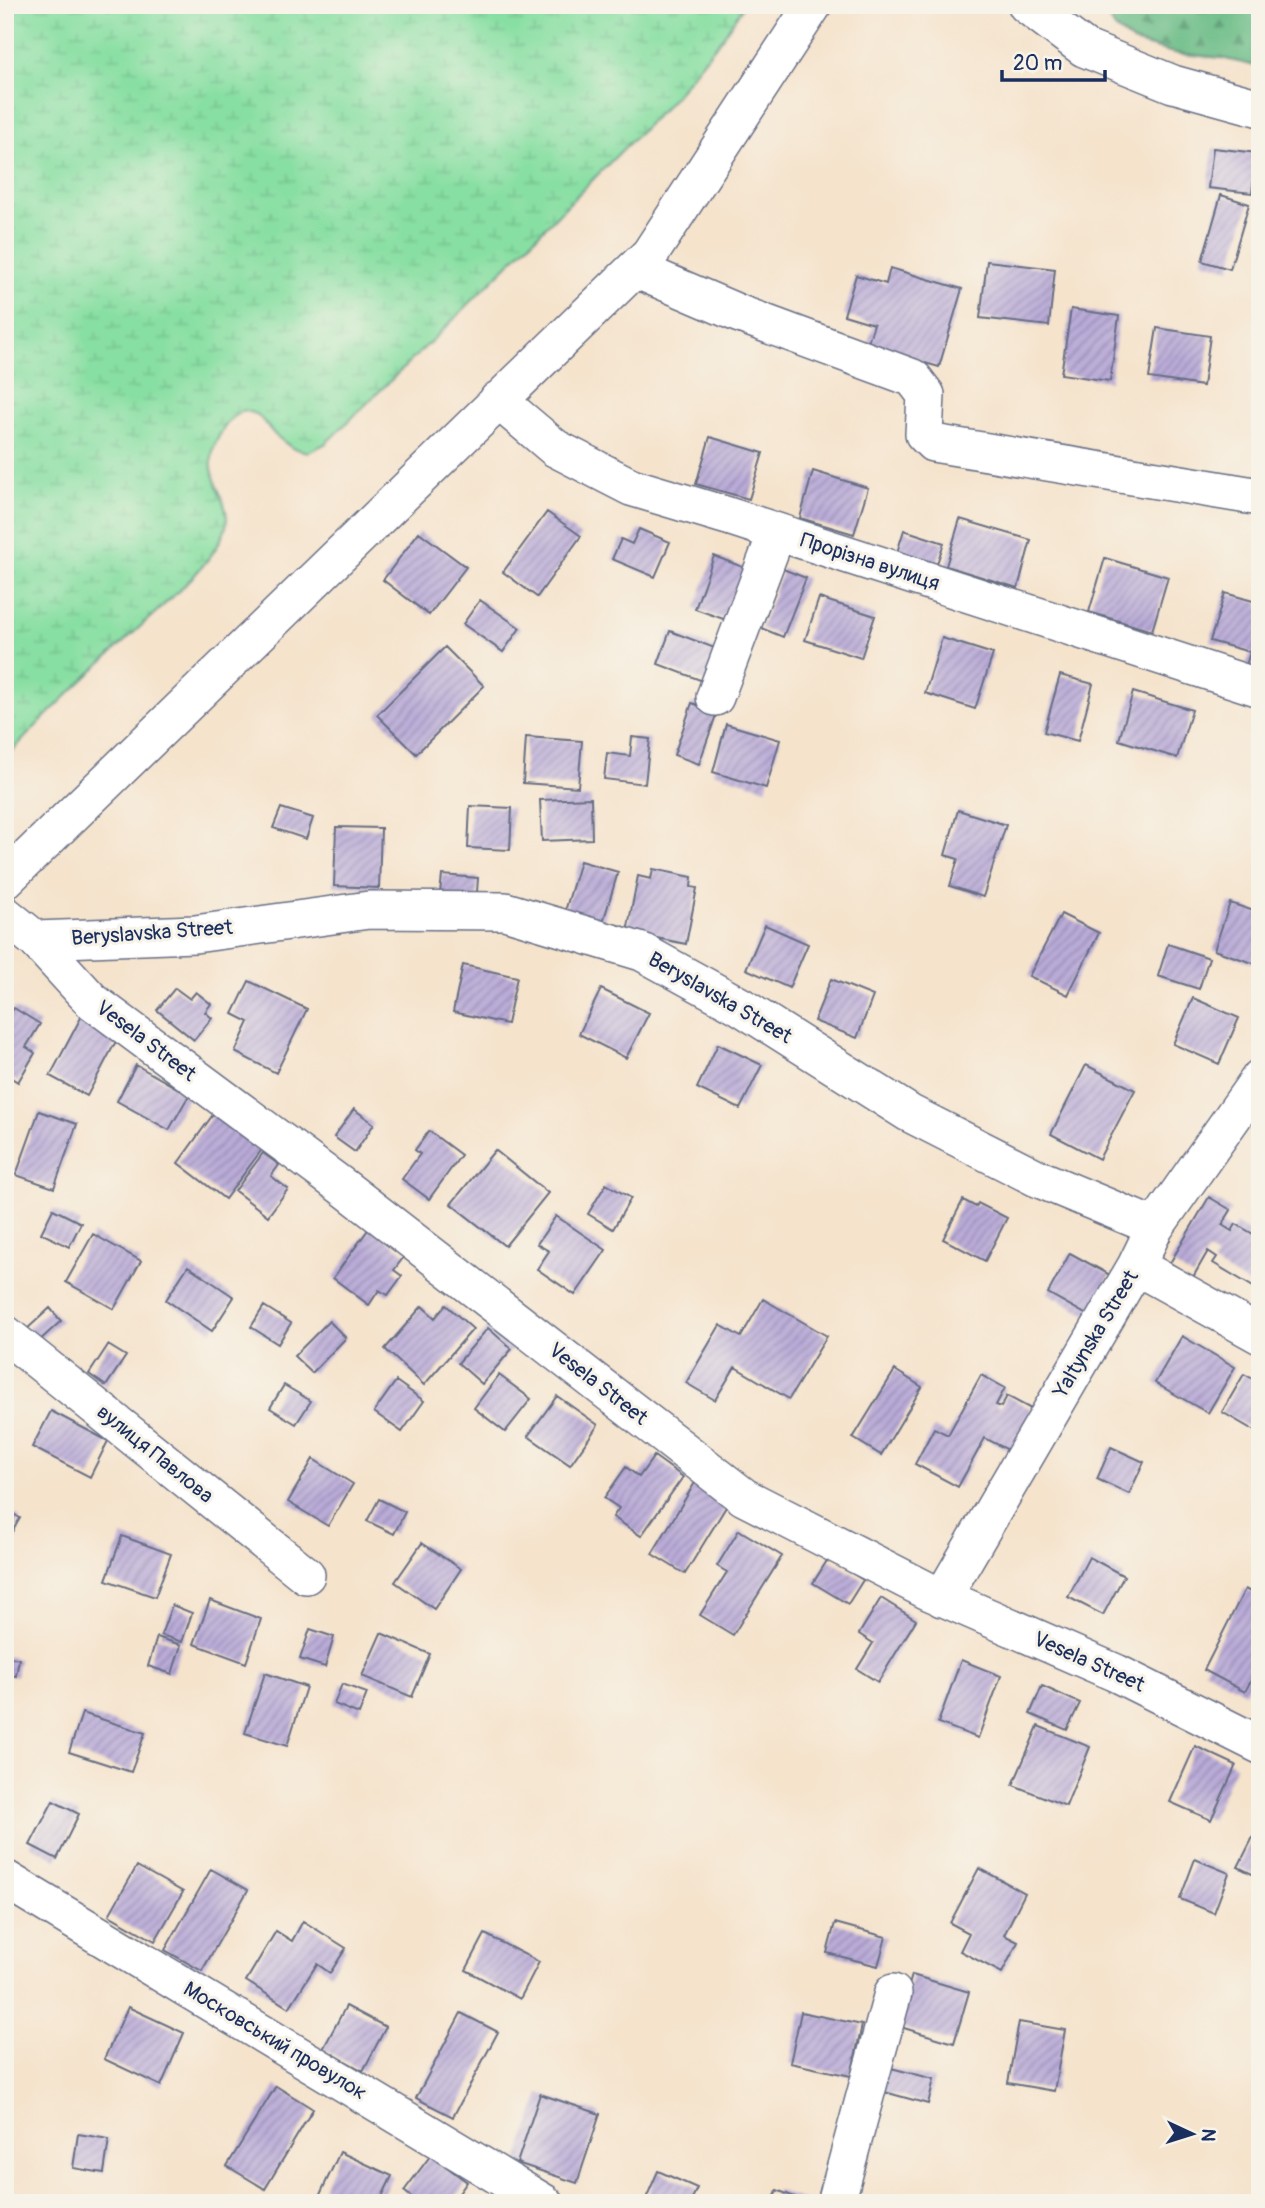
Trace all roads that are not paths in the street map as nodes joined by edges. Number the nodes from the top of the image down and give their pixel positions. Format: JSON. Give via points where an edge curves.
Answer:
{"nodes":[{"id":1,"x":813,"y":5,"type":"edge"},
{"id":2,"x":1027,"y":5,"type":"edge"},
{"id":3,"x":1260,"y":108,"type":"edge"},
{"id":4,"x":635,"y":269,"type":"junction"},
{"id":5,"x":498,"y":400,"type":"junction"},
{"id":6,"x":1260,"y":497,"type":"edge"},
{"id":7,"x":777,"y":532,"type":"junction"},
{"id":8,"x":1260,"y":688,"type":"edge"},
{"id":9,"x":716,"y":696,"type":"dead end"},
{"id":10,"x":5,"y":880,"type":"edge"},
{"id":11,"x":5,"y":915,"type":"edge"},
{"id":12,"x":36,"y":940,"type":"junction"},
{"id":13,"x":1260,"y":1078,"type":"edge"},
{"id":14,"x":1155,"y":1227,"type":"junction"},
{"id":15,"x":1136,"y":1266,"type":"junction"},
{"id":16,"x":5,"y":1334,"type":"edge"},
{"id":17,"x":1260,"y":1335,"type":"edge"},
{"id":18,"x":306,"y":1575,"type":"dead end"},
{"id":19,"x":942,"y":1598,"type":"junction"},
{"id":20,"x":1260,"y":1745,"type":"edge"},
{"id":21,"x":5,"y":1880,"type":"edge"},
{"id":22,"x":893,"y":1993,"type":"dead end"},
{"id":23,"x":544,"y":2203,"type":"edge"},
{"id":24,"x":836,"y":2203,"type":"edge"}],
"edges":[{"from":1,"to":4,"type":"street","via":[[650,254]]},
{"from":2,"to":3,"type":"street","via":[[1084,48],[1173,84]]},
{"from":4,"to":5,"type":"street"},
{"from":4,"to":6,"type":"street","via":[[740,314],[913,378],[926,395],[924,434],[933,443]]},
{"from":5,"to":7,"type":"street","name":"Прорізна вулиця","via":[[555,448],[631,487]]},
{"from":5,"to":10,"type":"street"},
{"from":7,"to":8,"type":"street","name":"Прорізна вулиця"},
{"from":7,"to":9,"type":"street"},
{"from":11,"to":12,"type":"street","name":"Vesela Street"},
{"from":12,"to":14,"type":"street","name":"Beryslavska Street","via":[[195,934],[369,910],[505,912],[642,952],[740,1006],[909,1113],[1037,1178]]},
{"from":12,"to":19,"type":"street","name":"Vesela Street","via":[[92,1001],[347,1190],[744,1497]]},
{"from":13,"to":14,"type":"street","name":"Yaltynska Street"},
{"from":14,"to":15,"type":"street","name":"Yaltynska Street"},
{"from":15,"to":17,"type":"street"},
{"from":15,"to":19,"type":"street","name":"Yaltynska Street"},
{"from":16,"to":18,"type":"street","name":"вулиця Павлова"},
{"from":19,"to":20,"type":"street","name":"Vesela Street","via":[[1116,1673]]},
{"from":21,"to":23,"type":"street","name":"Московський провулок"},
{"from":22,"to":24,"type":"street"}]}
